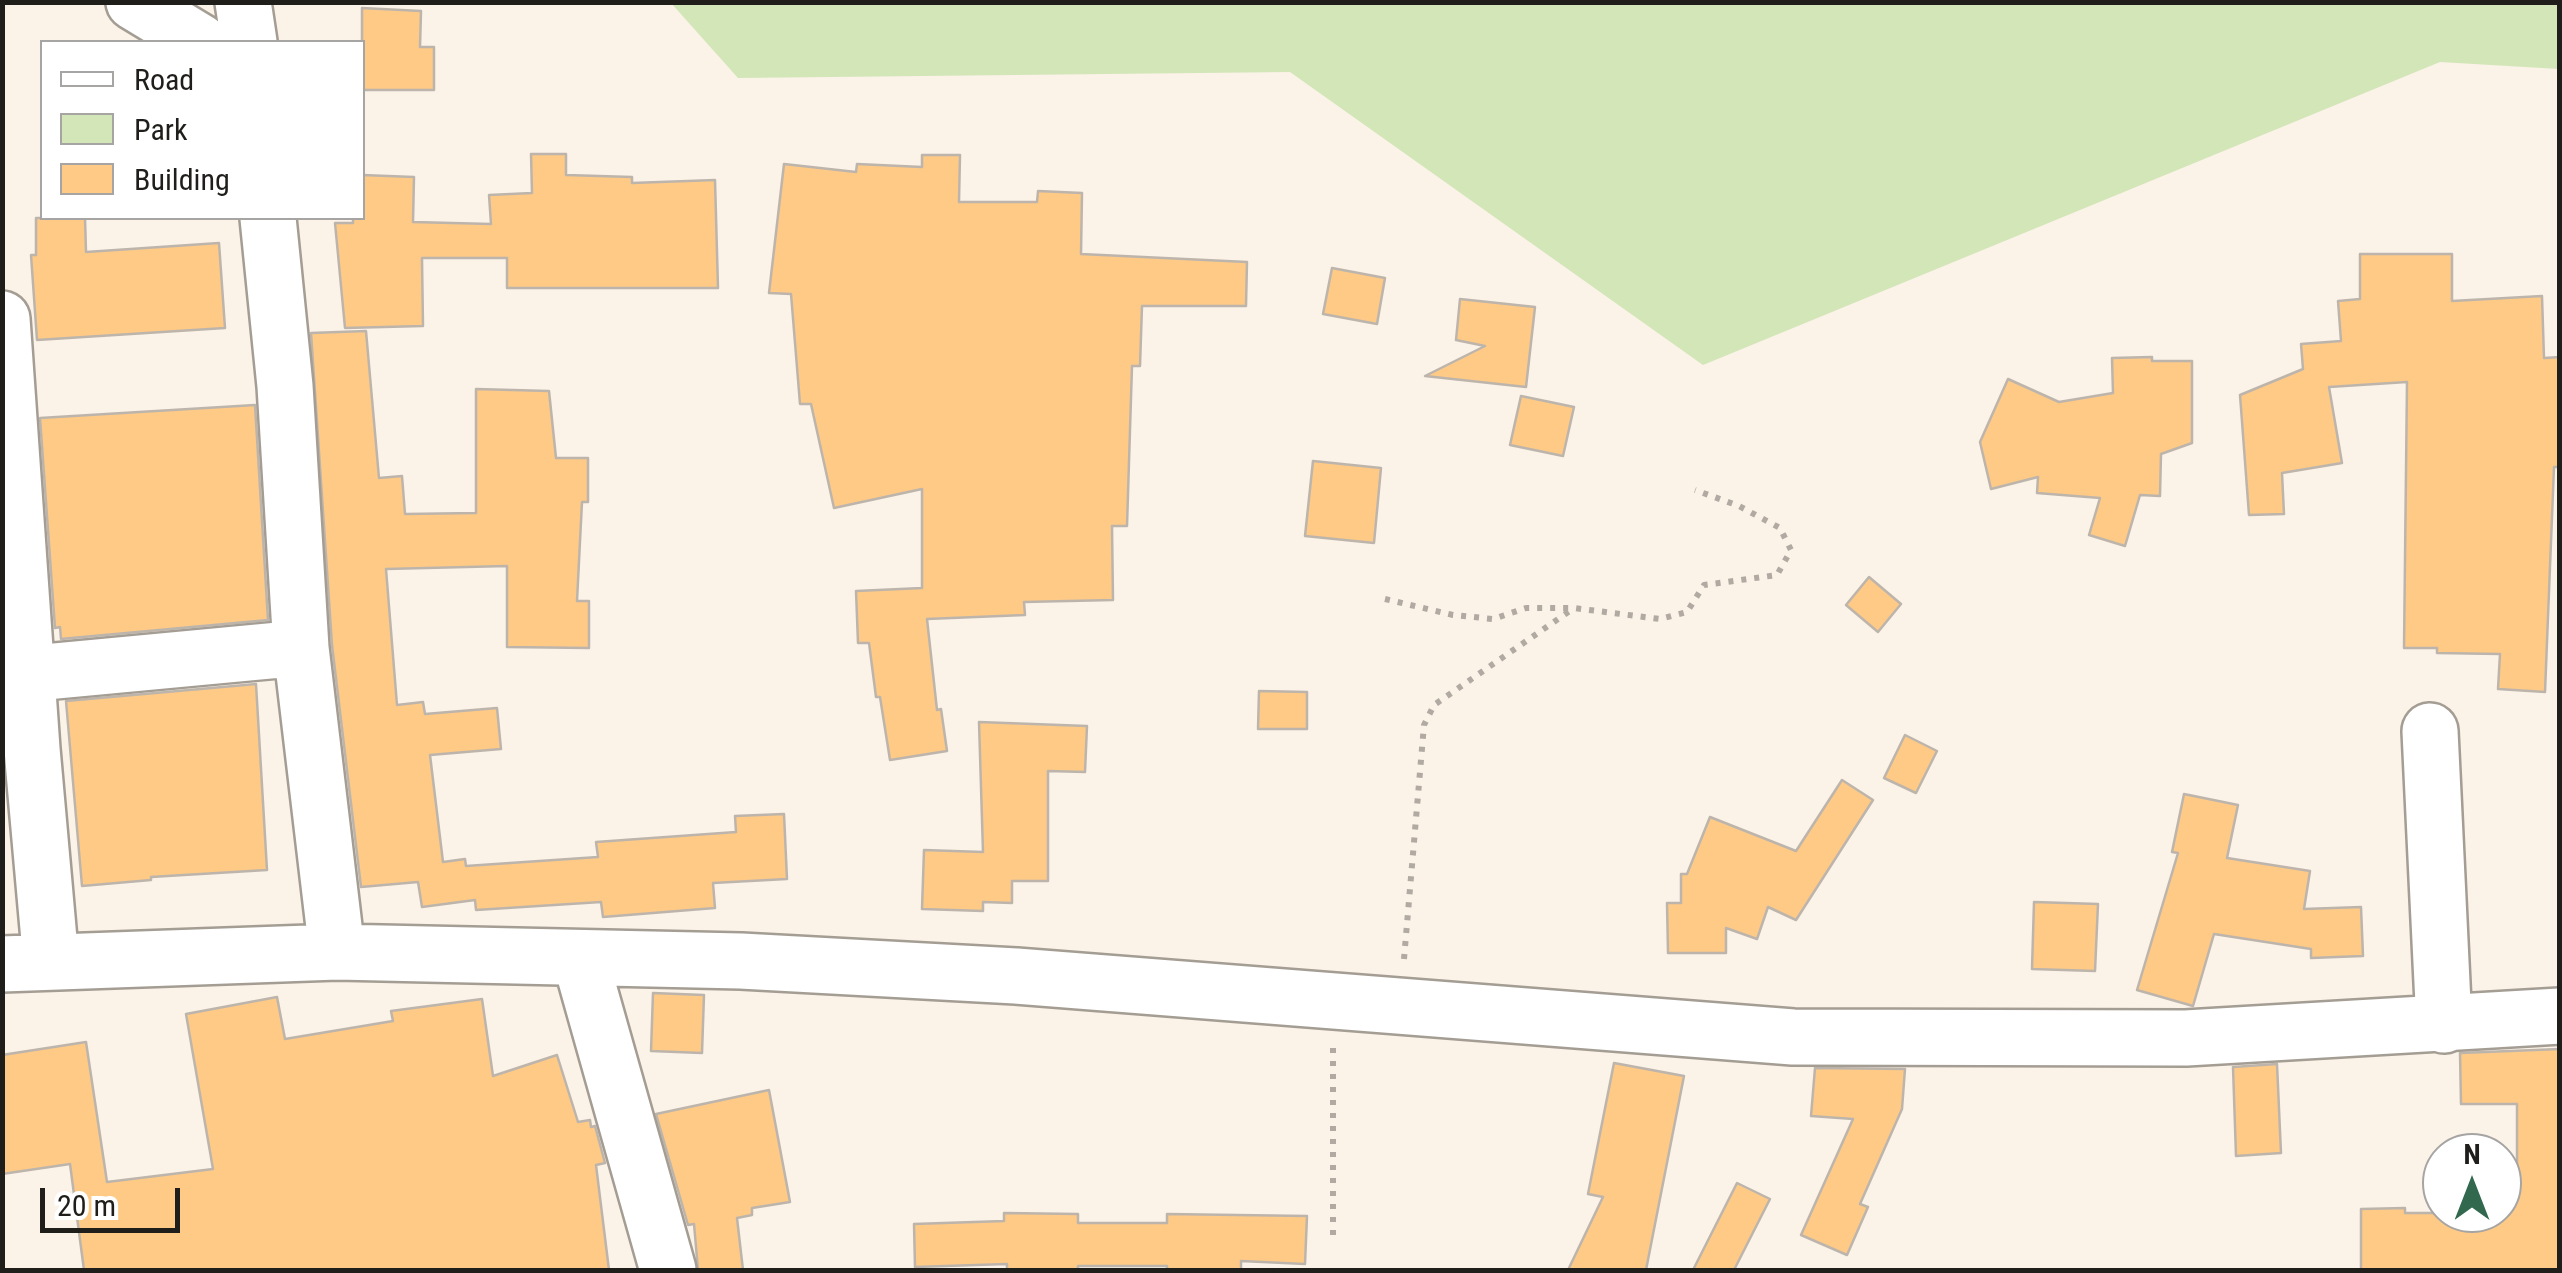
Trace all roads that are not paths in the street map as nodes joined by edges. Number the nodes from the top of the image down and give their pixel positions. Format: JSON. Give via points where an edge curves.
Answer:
{"nodes":[{"id":1,"x":134,"y":2,"type":"edge"},
{"id":2,"x":243,"y":2,"type":"edge"},
{"id":3,"x":197,"y":40,"type":"edge"},
{"id":4,"x":249,"y":40,"type":"edge"},
{"id":5,"x":268,"y":220,"type":"edge"},
{"id":6,"x":2,"y":319,"type":"edge"},
{"id":7,"x":302,"y":648,"type":"junction"},
{"id":8,"x":15,"y":675,"type":"edge"},
{"id":9,"x":2430,"y":731,"type":"dead end"},
{"id":10,"x":17,"y":750,"type":"edge"},
{"id":11,"x":337,"y":952,"type":"junction"},
{"id":12,"x":580,"y":958,"type":"junction"},
{"id":13,"x":27,"y":963,"type":"edge"},
{"id":14,"x":2560,"y":1016,"type":"edge"},
{"id":15,"x":2444,"y":1025,"type":"junction"},
{"id":16,"x":668,"y":1270,"type":"edge"}],
"edges":[{"from":1,"to":3,"type":"street"},
{"from":2,"to":4,"type":"street"},
{"from":5,"to":7,"type":"street"},
{"from":6,"to":8,"type":"street"},
{"from":7,"to":8,"type":"street"},
{"from":7,"to":11,"type":"street"},
{"from":8,"to":10,"type":"street"},
{"from":9,"to":15,"type":"street"},
{"from":10,"to":13,"type":"street"},
{"from":11,"to":12,"type":"street"},
{"from":11,"to":13,"type":"street"},
{"from":12,"to":15,"type":"street","via":[[996,975],[1793,1037],[2186,1038]]},
{"from":12,"to":16,"type":"street"},
{"from":14,"to":15,"type":"street"}]}
